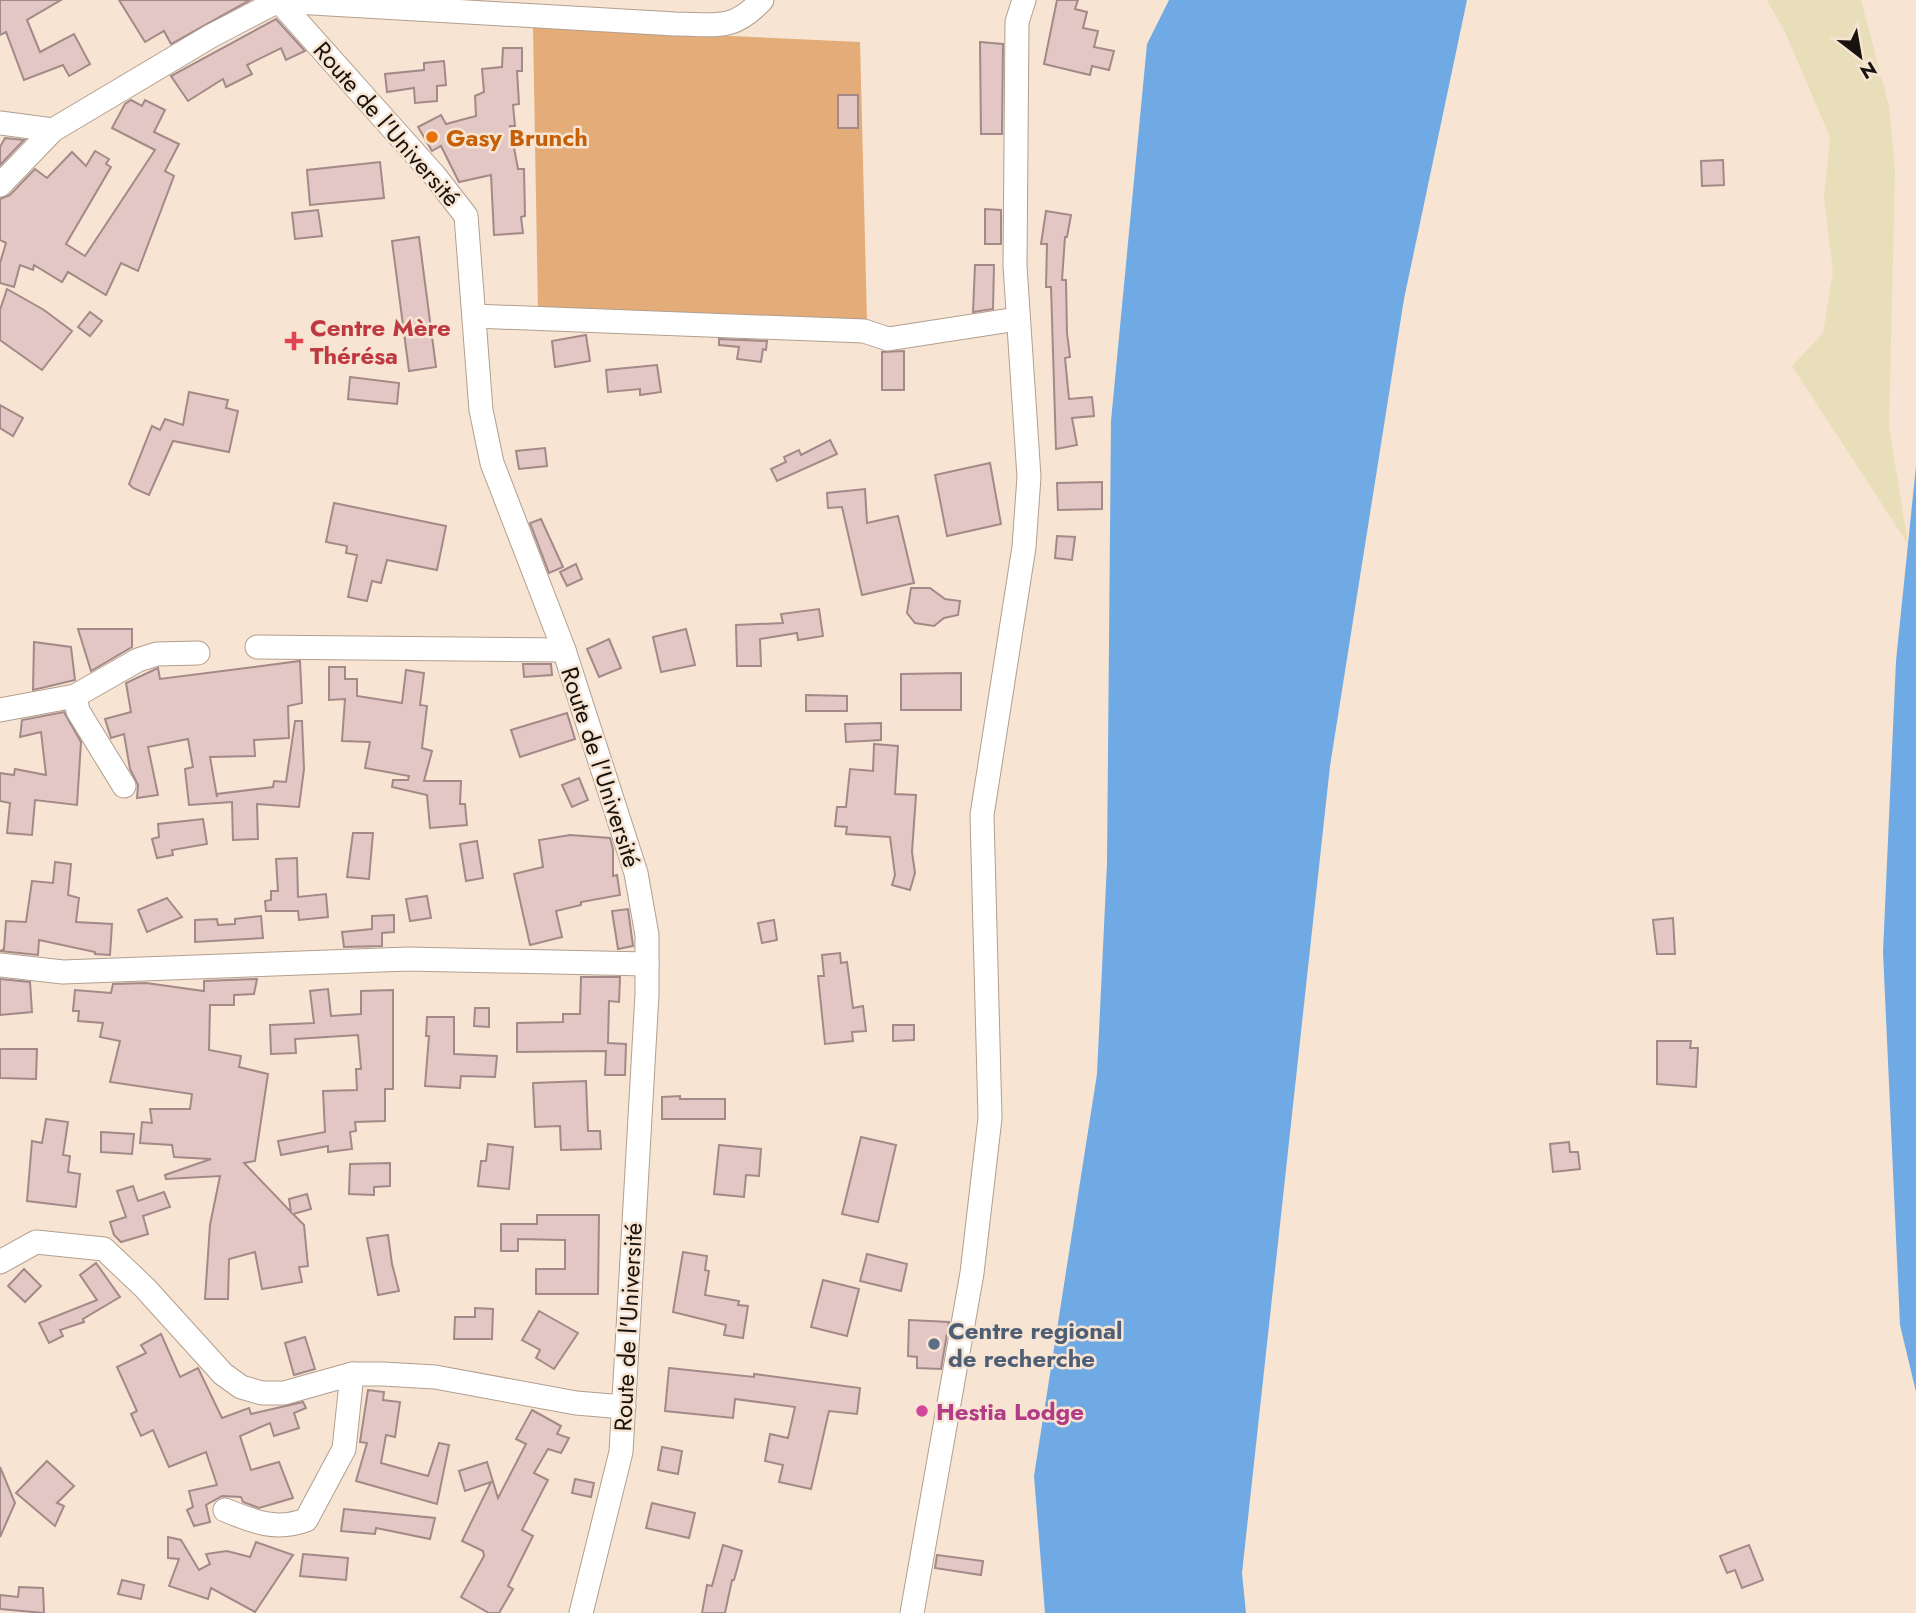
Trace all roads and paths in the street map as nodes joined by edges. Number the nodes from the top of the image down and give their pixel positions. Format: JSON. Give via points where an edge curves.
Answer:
{"nodes":[{"id":1,"x":762,"y":0,"type":"edge"},
{"id":2,"x":1024,"y":0,"type":"edge"},
{"id":3,"x":278,"y":1,"type":"edge"},
{"id":4,"x":0,"y":123,"type":"edge"},
{"id":5,"x":53,"y":130,"type":"junction"},
{"id":6,"x":0,"y":185,"type":"edge"},
{"id":7,"x":474,"y":317,"type":"junction"},
{"id":8,"x":1017,"y":319,"type":"junction"},
{"id":9,"x":257,"y":648,"type":"dead end"},
{"id":10,"x":564,"y":650,"type":"junction"},
{"id":11,"x":198,"y":653,"type":"dead end"},
{"id":12,"x":75,"y":696,"type":"junction"},
{"id":13,"x":0,"y":710,"type":"edge"},
{"id":14,"x":124,"y":786,"type":"dead end"},
{"id":15,"x":647,"y":964,"type":"junction"},
{"id":16,"x":0,"y":965,"type":"edge"},
{"id":17,"x":1,"y":1254,"type":"edge"},
{"id":18,"x":352,"y":1374,"type":"junction"},
{"id":19,"x":624,"y":1406,"type":"junction"},
{"id":20,"x":225,"y":1510,"type":"dead end"},
{"id":21,"x":582,"y":1613,"type":"edge"},
{"id":22,"x":912,"y":1613,"type":"edge"}],
"edges":[{"from":1,"to":3,"type":"street","via":[[745,19],[729,24]]},
{"from":2,"to":8,"type":"street","via":[[1017,22]]},
{"from":3,"to":5,"type":"street"},
{"from":3,"to":7,"type":"street","name":"Route de l'Université","via":[[372,102],[466,216]]},
{"from":4,"to":5,"type":"street"},
{"from":5,"to":6,"type":"street"},
{"from":7,"to":8,"type":"street","via":[[864,331],[888,339]]},
{"from":7,"to":10,"type":"street","name":"Route de l'Université","via":[[481,410],[492,463]]},
{"from":8,"to":22,"type":"street","via":[[1029,477],[1024,547],[982,815],[990,1118],[972,1273]]},
{"from":9,"to":10,"type":"street"},
{"from":10,"to":15,"type":"street","name":"Route de l'Université","via":[[636,873]]},
{"from":11,"to":12,"type":"street","via":[[158,654],[138,660]]},
{"from":12,"to":13,"type":"street"},
{"from":12,"to":14,"type":"street","via":[[78,711]]},
{"from":15,"to":16,"type":"street","via":[[408,959],[63,972]]},
{"from":15,"to":19,"type":"street","name":"Route de l'Université"},
{"from":17,"to":18,"type":"street","via":[[36,1241],[104,1249],[200,1351],[241,1387],[262,1393],[284,1392]]},
{"from":18,"to":19,"type":"street","via":[[435,1377],[576,1403]]},
{"from":18,"to":20,"type":"street","via":[[344,1449],[306,1520],[288,1527],[258,1524]]},
{"from":19,"to":21,"type":"street","name":"Route de l'Université","via":[[621,1451]]}]}
